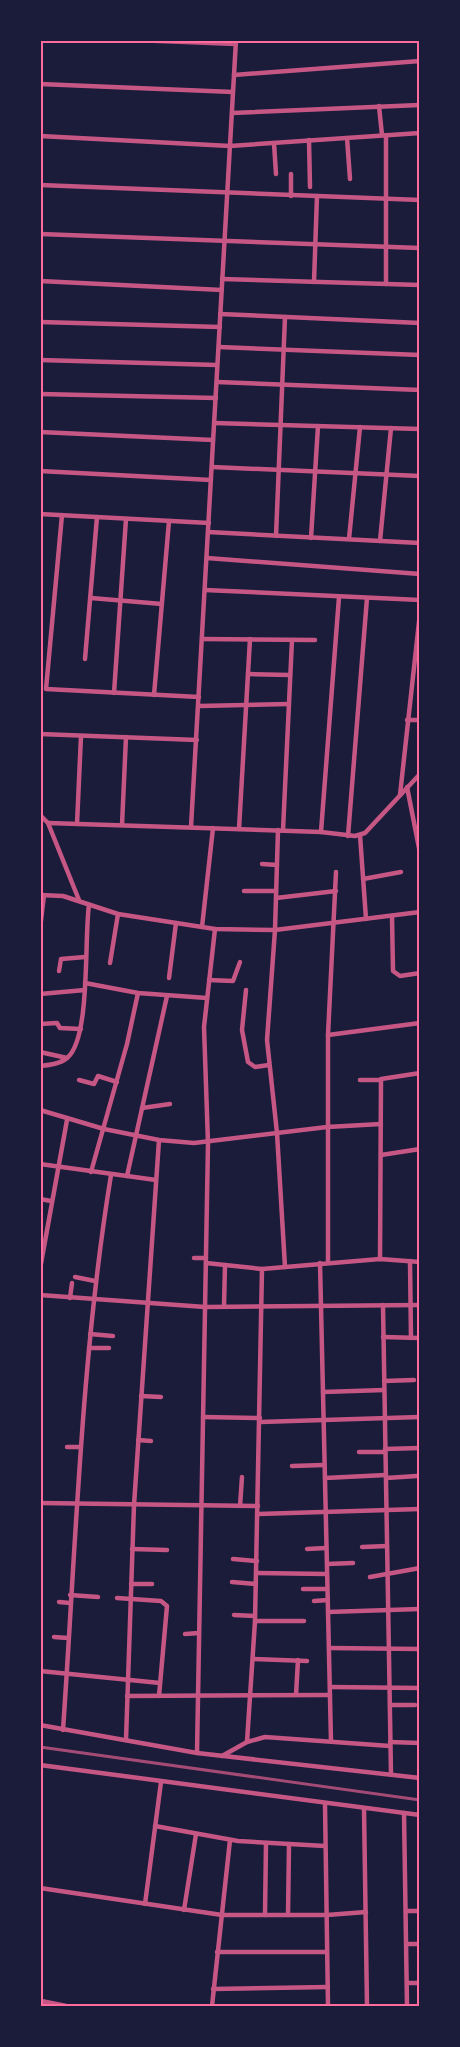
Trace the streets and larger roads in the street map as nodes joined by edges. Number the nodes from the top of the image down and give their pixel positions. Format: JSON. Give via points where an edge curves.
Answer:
{"nodes":[{"id":1,"x":134,"y":40,"type":"edge"},
{"id":2,"x":236,"y":43,"type":"edge"},
{"id":3,"x":420,"y":61,"type":"edge"},
{"id":4,"x":234,"y":75,"type":"junction"},
{"id":5,"x":40,"y":84,"type":"edge"},
{"id":6,"x":233,"y":92,"type":"junction"},
{"id":7,"x":420,"y":105,"type":"edge"},
{"id":8,"x":379,"y":106,"type":"junction"},
{"id":9,"x":232,"y":113,"type":"junction"},
{"id":10,"x":420,"y":133,"type":"edge"},
{"id":11,"x":384,"y":135,"type":"junction"},
{"id":12,"x":40,"y":136,"type":"edge"},
{"id":13,"x":347,"y":138,"type":"junction"},
{"id":14,"x":309,"y":140,"type":"junction"},
{"id":15,"x":274,"y":143,"type":"junction"},
{"id":16,"x":230,"y":146,"type":"junction"},
{"id":17,"x":276,"y":174,"type":"dead end"},
{"id":18,"x":291,"y":174,"type":"dead end"},
{"id":19,"x":350,"y":180,"type":"dead end"},
{"id":20,"x":40,"y":185,"type":"edge"},
{"id":21,"x":310,"y":187,"type":"dead end"},
{"id":22,"x":228,"y":193,"type":"junction"},
{"id":23,"x":291,"y":196,"type":"junction"},
{"id":24,"x":317,"y":196,"type":"junction"},
{"id":25,"x":386,"y":199,"type":"junction"},
{"id":26,"x":420,"y":200,"type":"edge"},
{"id":27,"x":40,"y":234,"type":"edge"},
{"id":28,"x":224,"y":241,"type":"junction"},
{"id":29,"x":315,"y":244,"type":"junction"},
{"id":30,"x":386,"y":247,"type":"junction"},
{"id":31,"x":420,"y":248,"type":"edge"},
{"id":32,"x":222,"y":279,"type":"junction"},
{"id":33,"x":40,"y":281,"type":"edge"},
{"id":34,"x":314,"y":282,"type":"junction"},
{"id":35,"x":386,"y":284,"type":"junction"},
{"id":36,"x":420,"y":285,"type":"edge"},
{"id":37,"x":222,"y":290,"type":"junction"},
{"id":38,"x":220,"y":314,"type":"junction"},
{"id":39,"x":285,"y":317,"type":"junction"},
{"id":40,"x":40,"y":321,"type":"edge"},
{"id":41,"x":420,"y":323,"type":"edge"},
{"id":42,"x":220,"y":327,"type":"junction"},
{"id":43,"x":219,"y":346,"type":"junction"},
{"id":44,"x":284,"y":349,"type":"junction"},
{"id":45,"x":420,"y":355,"type":"edge"},
{"id":46,"x":40,"y":360,"type":"edge"},
{"id":47,"x":218,"y":365,"type":"junction"},
{"id":48,"x":217,"y":382,"type":"junction"},
{"id":49,"x":282,"y":384,"type":"junction"},
{"id":50,"x":420,"y":390,"type":"edge"},
{"id":51,"x":40,"y":394,"type":"edge"},
{"id":52,"x":216,"y":398,"type":"junction"},
{"id":53,"x":214,"y":423,"type":"junction"},
{"id":54,"x":280,"y":425,"type":"junction"},
{"id":55,"x":318,"y":426,"type":"junction"},
{"id":56,"x":360,"y":427,"type":"junction"},
{"id":57,"x":391,"y":428,"type":"junction"},
{"id":58,"x":420,"y":429,"type":"edge"},
{"id":59,"x":40,"y":432,"type":"edge"},
{"id":60,"x":213,"y":440,"type":"junction"},
{"id":61,"x":212,"y":466,"type":"junction"},
{"id":62,"x":279,"y":470,"type":"junction"},
{"id":63,"x":40,"y":471,"type":"edge"},
{"id":64,"x":314,"y":471,"type":"junction"},
{"id":65,"x":355,"y":473,"type":"junction"},
{"id":66,"x":386,"y":475,"type":"junction"},
{"id":67,"x":420,"y":476,"type":"edge"},
{"id":68,"x":211,"y":480,"type":"junction"},
{"id":69,"x":40,"y":514,"type":"edge"},
{"id":70,"x":62,"y":515,"type":"junction"},
{"id":71,"x":97,"y":517,"type":"junction"},
{"id":72,"x":126,"y":519,"type":"junction"},
{"id":73,"x":169,"y":521,"type":"junction"},
{"id":74,"x":208,"y":523,"type":"junction"},
{"id":75,"x":208,"y":532,"type":"junction"},
{"id":76,"x":276,"y":536,"type":"junction"},
{"id":77,"x":310,"y":538,"type":"junction"},
{"id":78,"x":349,"y":539,"type":"junction"},
{"id":79,"x":380,"y":541,"type":"junction"},
{"id":80,"x":420,"y":543,"type":"edge"},
{"id":81,"x":207,"y":558,"type":"junction"},
{"id":82,"x":420,"y":574,"type":"edge"},
{"id":83,"x":205,"y":590,"type":"junction"},
{"id":84,"x":339,"y":597,"type":"junction"},
{"id":85,"x":91,"y":598,"type":"junction"},
{"id":86,"x":367,"y":598,"type":"junction"},
{"id":87,"x":420,"y":600,"type":"edge"},
{"id":88,"x":120,"y":601,"type":"junction"},
{"id":89,"x":162,"y":604,"type":"junction"},
{"id":90,"x":420,"y":613,"type":"edge"},
{"id":91,"x":202,"y":639,"type":"junction"},
{"id":92,"x":250,"y":639,"type":"junction"},
{"id":93,"x":292,"y":640,"type":"junction"},
{"id":94,"x":315,"y":640,"type":"dead end"},
{"id":95,"x":86,"y":659,"type":"dead end"},
{"id":96,"x":413,"y":665,"type":"junction"},
{"id":97,"x":420,"y":665,"type":"edge"},
{"id":98,"x":248,"y":674,"type":"junction"},
{"id":99,"x":290,"y":675,"type":"junction"},
{"id":100,"x":114,"y":693,"type":"junction"},
{"id":101,"x":154,"y":695,"type":"junction"},
{"id":102,"x":199,"y":697,"type":"junction"},
{"id":103,"x":289,"y":704,"type":"junction"},
{"id":104,"x":246,"y":705,"type":"junction"},
{"id":105,"x":199,"y":706,"type":"junction"},
{"id":106,"x":406,"y":720,"type":"junction"},
{"id":107,"x":420,"y":720,"type":"edge"},
{"id":108,"x":40,"y":734,"type":"edge"},
{"id":109,"x":81,"y":735,"type":"junction"},
{"id":110,"x":126,"y":737,"type":"junction"},
{"id":111,"x":197,"y":740,"type":"junction"},
{"id":112,"x":420,"y":774,"type":"edge"},
{"id":113,"x":407,"y":787,"type":"junction"},
{"id":114,"x":400,"y":795,"type":"junction"},
{"id":115,"x":40,"y":815,"type":"edge"},
{"id":116,"x":48,"y":823,"type":"junction"},
{"id":117,"x":77,"y":824,"type":"junction"},
{"id":118,"x":122,"y":825,"type":"junction"},
{"id":119,"x":191,"y":827,"type":"junction"},
{"id":120,"x":213,"y":828,"type":"junction"},
{"id":121,"x":239,"y":829,"type":"junction"},
{"id":122,"x":280,"y":830,"type":"junction"},
{"id":123,"x":321,"y":832,"type":"junction"},
{"id":124,"x":360,"y":835,"type":"junction"},
{"id":125,"x":348,"y":836,"type":"junction"},
{"id":126,"x":420,"y":853,"type":"edge"},
{"id":127,"x":262,"y":864,"type":"dead end"},
{"id":128,"x":277,"y":865,"type":"junction"},
{"id":129,"x":336,"y":872,"type":"dead end"},
{"id":130,"x":401,"y":872,"type":"dead end"},
{"id":131,"x":363,"y":879,"type":"junction"},
{"id":132,"x":244,"y":891,"type":"dead end"},
{"id":133,"x":276,"y":891,"type":"junction"},
{"id":134,"x":336,"y":891,"type":"junction"},
{"id":135,"x":42,"y":895,"type":"edge"},
{"id":136,"x":276,"y":898,"type":"junction"},
{"id":137,"x":79,"y":900,"type":"junction"},
{"id":138,"x":89,"y":905,"type":"junction"},
{"id":139,"x":420,"y":912,"type":"edge"},
{"id":140,"x":118,"y":914,"type":"junction"},
{"id":141,"x":393,"y":916,"type":"junction"},
{"id":142,"x":366,"y":919,"type":"junction"},
{"id":143,"x":176,"y":923,"type":"junction"},
{"id":144,"x":334,"y":923,"type":"junction"},
{"id":145,"x":202,"y":927,"type":"junction"},
{"id":146,"x":40,"y":929,"type":"edge"},
{"id":147,"x":215,"y":929,"type":"junction"},
{"id":148,"x":275,"y":930,"type":"junction"},
{"id":149,"x":85,"y":957,"type":"junction"},
{"id":150,"x":240,"y":962,"type":"dead end"},
{"id":151,"x":110,"y":963,"type":"dead end"},
{"id":152,"x":59,"y":971,"type":"dead end"},
{"id":153,"x":420,"y":973,"type":"edge"},
{"id":154,"x":169,"y":978,"type":"dead end"},
{"id":155,"x":209,"y":980,"type":"junction"},
{"id":156,"x":85,"y":983,"type":"junction"},
{"id":157,"x":85,"y":990,"type":"junction"},
{"id":158,"x":246,"y":990,"type":"dead end"},
{"id":159,"x":138,"y":993,"type":"junction"},
{"id":160,"x":40,"y":994,"type":"edge"},
{"id":161,"x":167,"y":996,"type":"junction"},
{"id":162,"x":207,"y":998,"type":"junction"},
{"id":163,"x":420,"y":1023,"type":"edge"},
{"id":164,"x":40,"y":1024,"type":"edge"},
{"id":165,"x":81,"y":1029,"type":"junction"},
{"id":166,"x":328,"y":1035,"type":"junction"},
{"id":167,"x":40,"y":1052,"type":"edge"},
{"id":168,"x":67,"y":1058,"type":"junction"},
{"id":169,"x":269,"y":1065,"type":"junction"},
{"id":170,"x":40,"y":1066,"type":"edge"},
{"id":171,"x":420,"y":1073,"type":"edge"},
{"id":172,"x":381,"y":1079,"type":"junction"},
{"id":173,"x":79,"y":1080,"type":"dead end"},
{"id":174,"x":360,"y":1080,"type":"dead end"},
{"id":175,"x":117,"y":1082,"type":"junction"},
{"id":176,"x":170,"y":1104,"type":"dead end"},
{"id":177,"x":142,"y":1108,"type":"junction"},
{"id":178,"x":40,"y":1110,"type":"edge"},
{"id":179,"x":67,"y":1120,"type":"junction"},
{"id":180,"x":381,"y":1124,"type":"junction"},
{"id":181,"x":327,"y":1126,"type":"junction"},
{"id":182,"x":104,"y":1129,"type":"junction"},
{"id":183,"x":277,"y":1133,"type":"junction"},
{"id":184,"x":136,"y":1135,"type":"junction"},
{"id":185,"x":159,"y":1140,"type":"junction"},
{"id":186,"x":208,"y":1143,"type":"junction"},
{"id":187,"x":420,"y":1149,"type":"edge"},
{"id":188,"x":381,"y":1155,"type":"junction"},
{"id":189,"x":40,"y":1164,"type":"edge"},
{"id":190,"x":57,"y":1168,"type":"junction"},
{"id":191,"x":91,"y":1172,"type":"junction"},
{"id":192,"x":111,"y":1175,"type":"junction"},
{"id":193,"x":127,"y":1176,"type":"junction"},
{"id":194,"x":156,"y":1180,"type":"junction"},
{"id":195,"x":40,"y":1199,"type":"edge"},
{"id":196,"x":51,"y":1201,"type":"junction"},
{"id":197,"x":194,"y":1258,"type":"dead end"},
{"id":198,"x":380,"y":1259,"type":"junction"},
{"id":199,"x":41,"y":1260,"type":"edge"},
{"id":200,"x":206,"y":1261,"type":"junction"},
{"id":201,"x":328,"y":1261,"type":"junction"},
{"id":202,"x":410,"y":1261,"type":"junction"},
{"id":203,"x":420,"y":1262,"type":"edge"},
{"id":204,"x":320,"y":1263,"type":"junction"},
{"id":205,"x":225,"y":1265,"type":"junction"},
{"id":206,"x":285,"y":1268,"type":"junction"},
{"id":207,"x":40,"y":1269,"type":"edge"},
{"id":208,"x":262,"y":1269,"type":"junction"},
{"id":209,"x":75,"y":1277,"type":"dead end"},
{"id":210,"x":95,"y":1281,"type":"junction"},
{"id":211,"x":72,"y":1283,"type":"dead end"},
{"id":212,"x":40,"y":1295,"type":"edge"},
{"id":213,"x":70,"y":1298,"type":"junction"},
{"id":214,"x":92,"y":1299,"type":"junction"},
{"id":215,"x":147,"y":1304,"type":"junction"},
{"id":216,"x":320,"y":1305,"type":"junction"},
{"id":217,"x":382,"y":1305,"type":"junction"},
{"id":218,"x":411,"y":1305,"type":"junction"},
{"id":219,"x":420,"y":1305,"type":"edge"},
{"id":220,"x":205,"y":1306,"type":"junction"},
{"id":221,"x":224,"y":1306,"type":"junction"},
{"id":222,"x":261,"y":1306,"type":"junction"},
{"id":223,"x":90,"y":1334,"type":"junction"},
{"id":224,"x":113,"y":1336,"type":"dead end"},
{"id":225,"x":383,"y":1337,"type":"junction"},
{"id":226,"x":411,"y":1338,"type":"junction"},
{"id":227,"x":420,"y":1338,"type":"edge"},
{"id":228,"x":89,"y":1348,"type":"junction"},
{"id":229,"x":109,"y":1348,"type":"dead end"},
{"id":230,"x":414,"y":1380,"type":"dead end"},
{"id":231,"x":384,"y":1381,"type":"junction"},
{"id":232,"x":384,"y":1390,"type":"junction"},
{"id":233,"x":323,"y":1392,"type":"junction"},
{"id":234,"x":141,"y":1396,"type":"junction"},
{"id":235,"x":161,"y":1397,"type":"dead end"},
{"id":236,"x":203,"y":1417,"type":"junction"},
{"id":237,"x":420,"y":1417,"type":"edge"},
{"id":238,"x":385,"y":1418,"type":"junction"},
{"id":239,"x":260,"y":1420,"type":"junction"},
{"id":240,"x":323,"y":1420,"type":"junction"},
{"id":241,"x":138,"y":1440,"type":"junction"},
{"id":242,"x":151,"y":1441,"type":"dead end"},
{"id":243,"x":67,"y":1447,"type":"dead end"},
{"id":244,"x":81,"y":1447,"type":"junction"},
{"id":245,"x":420,"y":1448,"type":"edge"},
{"id":246,"x":385,"y":1450,"type":"junction"},
{"id":247,"x":359,"y":1452,"type":"dead end"},
{"id":248,"x":324,"y":1465,"type":"junction"},
{"id":249,"x":292,"y":1466,"type":"dead end"},
{"id":250,"x":386,"y":1476,"type":"junction"},
{"id":251,"x":417,"y":1476,"type":"dead end"},
{"id":252,"x":242,"y":1478,"type":"dead end"},
{"id":253,"x":325,"y":1478,"type":"junction"},
{"id":254,"x":40,"y":1503,"type":"edge"},
{"id":255,"x":76,"y":1504,"type":"junction"},
{"id":256,"x":134,"y":1505,"type":"junction"},
{"id":257,"x":201,"y":1506,"type":"junction"},
{"id":258,"x":240,"y":1506,"type":"junction"},
{"id":259,"x":258,"y":1506,"type":"junction"},
{"id":260,"x":420,"y":1509,"type":"edge"},
{"id":261,"x":386,"y":1510,"type":"junction"},
{"id":262,"x":326,"y":1512,"type":"junction"},
{"id":263,"x":258,"y":1514,"type":"junction"},
{"id":264,"x":387,"y":1546,"type":"junction"},
{"id":265,"x":362,"y":1547,"type":"dead end"},
{"id":266,"x":326,"y":1548,"type":"junction"},
{"id":267,"x":132,"y":1549,"type":"junction"},
{"id":268,"x":307,"y":1549,"type":"dead end"},
{"id":269,"x":167,"y":1550,"type":"dead end"},
{"id":270,"x":233,"y":1559,"type":"dead end"},
{"id":271,"x":257,"y":1561,"type":"junction"},
{"id":272,"x":353,"y":1563,"type":"dead end"},
{"id":273,"x":327,"y":1564,"type":"junction"},
{"id":274,"x":420,"y":1569,"type":"edge"},
{"id":275,"x":256,"y":1573,"type":"junction"},
{"id":276,"x":327,"y":1574,"type":"junction"},
{"id":277,"x":387,"y":1574,"type":"junction"},
{"id":278,"x":369,"y":1577,"type":"dead end"},
{"id":279,"x":232,"y":1582,"type":"dead end"},
{"id":280,"x":131,"y":1584,"type":"junction"},
{"id":281,"x":152,"y":1584,"type":"dead end"},
{"id":282,"x":256,"y":1584,"type":"junction"},
{"id":283,"x":303,"y":1589,"type":"dead end"},
{"id":284,"x":327,"y":1589,"type":"junction"},
{"id":285,"x":70,"y":1595,"type":"junction"},
{"id":286,"x":98,"y":1597,"type":"dead end"},
{"id":287,"x":117,"y":1598,"type":"dead end"},
{"id":288,"x":131,"y":1599,"type":"junction"},
{"id":289,"x":328,"y":1600,"type":"junction"},
{"id":290,"x":314,"y":1601,"type":"dead end"},
{"id":291,"x":59,"y":1602,"type":"dead end"},
{"id":292,"x":70,"y":1603,"type":"junction"},
{"id":293,"x":420,"y":1609,"type":"edge"},
{"id":294,"x":388,"y":1610,"type":"junction"},
{"id":295,"x":328,"y":1612,"type":"junction"},
{"id":296,"x":234,"y":1615,"type":"dead end"},
{"id":297,"x":122,"y":1617,"type":"dead end"},
{"id":298,"x":130,"y":1617,"type":"junction"},
{"id":299,"x":255,"y":1618,"type":"junction"},
{"id":300,"x":304,"y":1621,"type":"dead end"},
{"id":301,"x":199,"y":1633,"type":"junction"},
{"id":302,"x":185,"y":1634,"type":"dead end"},
{"id":303,"x":54,"y":1637,"type":"dead end"},
{"id":304,"x":68,"y":1638,"type":"junction"},
{"id":305,"x":329,"y":1648,"type":"junction"},
{"id":306,"x":389,"y":1648,"type":"junction"},
{"id":307,"x":420,"y":1649,"type":"edge"},
{"id":308,"x":253,"y":1659,"type":"junction"},
{"id":309,"x":298,"y":1660,"type":"junction"},
{"id":310,"x":307,"y":1660,"type":"dead end"},
{"id":311,"x":40,"y":1671,"type":"edge"},
{"id":312,"x":67,"y":1674,"type":"junction"},
{"id":313,"x":128,"y":1680,"type":"junction"},
{"id":314,"x":160,"y":1683,"type":"junction"},
{"id":315,"x":330,"y":1686,"type":"junction"},
{"id":316,"x":389,"y":1688,"type":"junction"},
{"id":317,"x":420,"y":1688,"type":"edge"},
{"id":318,"x":252,"y":1694,"type":"junction"},
{"id":319,"x":159,"y":1695,"type":"junction"},
{"id":320,"x":198,"y":1695,"type":"junction"},
{"id":321,"x":296,"y":1695,"type":"junction"},
{"id":322,"x":330,"y":1695,"type":"junction"},
{"id":323,"x":128,"y":1696,"type":"junction"},
{"id":324,"x":415,"y":1705,"type":"dead end"},
{"id":325,"x":390,"y":1706,"type":"junction"},
{"id":326,"x":40,"y":1725,"type":"edge"},
{"id":327,"x":63,"y":1730,"type":"junction"},
{"id":328,"x":126,"y":1740,"type":"junction"},
{"id":329,"x":331,"y":1741,"type":"junction"},
{"id":330,"x":247,"y":1742,"type":"junction"},
{"id":331,"x":420,"y":1743,"type":"edge"},
{"id":332,"x":390,"y":1744,"type":"junction"},
{"id":333,"x":197,"y":1753,"type":"junction"},
{"id":334,"x":222,"y":1756,"type":"junction"},
{"id":335,"x":40,"y":1765,"type":"edge"},
{"id":336,"x":391,"y":1774,"type":"junction"},
{"id":337,"x":420,"y":1778,"type":"edge"},
{"id":338,"x":161,"y":1782,"type":"junction"},
{"id":339,"x":325,"y":1804,"type":"junction"},
{"id":340,"x":364,"y":1809,"type":"junction"},
{"id":341,"x":404,"y":1813,"type":"junction"},
{"id":342,"x":420,"y":1815,"type":"edge"},
{"id":343,"x":155,"y":1826,"type":"junction"},
{"id":344,"x":196,"y":1834,"type":"junction"},
{"id":345,"x":230,"y":1840,"type":"junction"},
{"id":346,"x":266,"y":1843,"type":"junction"},
{"id":347,"x":289,"y":1844,"type":"junction"},
{"id":348,"x":326,"y":1846,"type":"junction"},
{"id":349,"x":40,"y":1888,"type":"edge"},
{"id":350,"x":145,"y":1904,"type":"junction"},
{"id":351,"x":184,"y":1910,"type":"junction"},
{"id":352,"x":406,"y":1911,"type":"junction"},
{"id":353,"x":420,"y":1911,"type":"edge"},
{"id":354,"x":366,"y":1912,"type":"junction"},
{"id":355,"x":222,"y":1915,"type":"junction"},
{"id":356,"x":288,"y":1915,"type":"junction"},
{"id":357,"x":327,"y":1915,"type":"junction"},
{"id":358,"x":265,"y":1916,"type":"junction"},
{"id":359,"x":407,"y":1944,"type":"junction"},
{"id":360,"x":420,"y":1944,"type":"edge"},
{"id":361,"x":218,"y":1952,"type":"junction"},
{"id":362,"x":327,"y":1952,"type":"junction"},
{"id":363,"x":408,"y":1983,"type":"junction"},
{"id":364,"x":420,"y":1983,"type":"edge"},
{"id":365,"x":328,"y":1987,"type":"junction"},
{"id":366,"x":213,"y":1989,"type":"junction"},
{"id":367,"x":40,"y":2001,"type":"edge"},
{"id":368,"x":65,"y":2007,"type":"edge"},
{"id":369,"x":212,"y":2007,"type":"edge"},
{"id":370,"x":328,"y":2007,"type":"edge"},
{"id":371,"x":367,"y":2007,"type":"edge"},
{"id":372,"x":407,"y":2007,"type":"edge"}],
"edges":[{"from":1,"to":2,"type":"street"},
{"from":2,"to":4,"type":"street"},
{"from":3,"to":4,"type":"street"},
{"from":4,"to":6,"type":"street"},
{"from":5,"to":6,"type":"street"},
{"from":6,"to":9,"type":"street"},
{"from":7,"to":8,"type":"street"},
{"from":8,"to":9,"type":"street"},
{"from":8,"to":11,"type":"street"},
{"from":9,"to":16,"type":"street"},
{"from":10,"to":11,"type":"street"},
{"from":11,"to":13,"type":"street"},
{"from":11,"to":25,"type":"street"},
{"from":12,"to":16,"type":"street"},
{"from":13,"to":14,"type":"street"},
{"from":13,"to":19,"type":"street"},
{"from":14,"to":15,"type":"street"},
{"from":14,"to":21,"type":"street"},
{"from":15,"to":16,"type":"street"},
{"from":15,"to":17,"type":"street"},
{"from":16,"to":22,"type":"street"},
{"from":18,"to":23,"type":"street"},
{"from":20,"to":22,"type":"street"},
{"from":22,"to":23,"type":"street"},
{"from":22,"to":28,"type":"street"},
{"from":23,"to":24,"type":"street"},
{"from":24,"to":25,"type":"street"},
{"from":24,"to":29,"type":"street"},
{"from":25,"to":26,"type":"street"},
{"from":25,"to":30,"type":"street"},
{"from":27,"to":28,"type":"street"},
{"from":28,"to":29,"type":"street"},
{"from":28,"to":32,"type":"street"},
{"from":29,"to":30,"type":"street"},
{"from":29,"to":34,"type":"street"},
{"from":30,"to":31,"type":"street"},
{"from":30,"to":35,"type":"street"},
{"from":32,"to":34,"type":"street"},
{"from":32,"to":37,"type":"street"},
{"from":33,"to":37,"type":"street"},
{"from":34,"to":35,"type":"street"},
{"from":35,"to":36,"type":"street"},
{"from":37,"to":38,"type":"street"},
{"from":38,"to":39,"type":"street"},
{"from":38,"to":42,"type":"street"},
{"from":39,"to":41,"type":"street"},
{"from":39,"to":44,"type":"street"},
{"from":40,"to":42,"type":"street"},
{"from":42,"to":43,"type":"street"},
{"from":43,"to":44,"type":"street"},
{"from":43,"to":47,"type":"street"},
{"from":44,"to":45,"type":"street"},
{"from":44,"to":49,"type":"street"},
{"from":46,"to":47,"type":"street"},
{"from":47,"to":48,"type":"street"},
{"from":48,"to":49,"type":"street"},
{"from":48,"to":52,"type":"street"},
{"from":49,"to":50,"type":"street"},
{"from":49,"to":54,"type":"street"},
{"from":51,"to":52,"type":"street"},
{"from":52,"to":53,"type":"street"},
{"from":53,"to":54,"type":"street"},
{"from":53,"to":60,"type":"street"},
{"from":54,"to":55,"type":"street"},
{"from":54,"to":62,"type":"street"},
{"from":55,"to":56,"type":"street"},
{"from":55,"to":64,"type":"street"},
{"from":56,"to":57,"type":"street"},
{"from":56,"to":65,"type":"street"},
{"from":57,"to":58,"type":"street"},
{"from":57,"to":66,"type":"street"},
{"from":59,"to":60,"type":"street"},
{"from":60,"to":61,"type":"street"},
{"from":61,"to":62,"type":"street"},
{"from":61,"to":68,"type":"street"},
{"from":62,"to":64,"type":"street"},
{"from":62,"to":76,"type":"street"},
{"from":63,"to":68,"type":"street"},
{"from":64,"to":65,"type":"street"},
{"from":64,"to":77,"type":"street"},
{"from":65,"to":66,"type":"street"},
{"from":65,"to":78,"type":"street"},
{"from":66,"to":67,"type":"street"},
{"from":66,"to":79,"type":"street"},
{"from":68,"to":74,"type":"street"},
{"from":69,"to":70,"type":"street"},
{"from":70,"to":71,"type":"street"},
{"from":70,"to":100,"type":"street","via":[[46,689]]},
{"from":71,"to":72,"type":"street"},
{"from":71,"to":85,"type":"street"},
{"from":72,"to":73,"type":"street"},
{"from":72,"to":88,"type":"street"},
{"from":73,"to":74,"type":"street"},
{"from":73,"to":89,"type":"street"},
{"from":74,"to":75,"type":"street"},
{"from":75,"to":76,"type":"street"},
{"from":75,"to":81,"type":"street"},
{"from":76,"to":77,"type":"street"},
{"from":77,"to":78,"type":"street"},
{"from":78,"to":79,"type":"street"},
{"from":79,"to":80,"type":"street"},
{"from":81,"to":82,"type":"street"},
{"from":81,"to":83,"type":"street"},
{"from":83,"to":84,"type":"street"},
{"from":83,"to":91,"type":"street"},
{"from":84,"to":86,"type":"street"},
{"from":84,"to":123,"type":"street"},
{"from":85,"to":88,"type":"street"},
{"from":85,"to":95,"type":"street"},
{"from":86,"to":87,"type":"street"},
{"from":86,"to":125,"type":"street"},
{"from":88,"to":89,"type":"street"},
{"from":88,"to":100,"type":"street"},
{"from":89,"to":101,"type":"street"},
{"from":90,"to":96,"type":"street"},
{"from":91,"to":92,"type":"street"},
{"from":91,"to":102,"type":"street"},
{"from":92,"to":93,"type":"street"},
{"from":92,"to":98,"type":"street"},
{"from":93,"to":94,"type":"street"},
{"from":93,"to":99,"type":"street"},
{"from":96,"to":97,"type":"street"},
{"from":96,"to":106,"type":"street"},
{"from":98,"to":99,"type":"street"},
{"from":98,"to":104,"type":"street"},
{"from":99,"to":103,"type":"street"},
{"from":100,"to":101,"type":"street"},
{"from":101,"to":102,"type":"street"},
{"from":102,"to":105,"type":"street"},
{"from":103,"to":104,"type":"street"},
{"from":103,"to":122,"type":"street"},
{"from":104,"to":105,"type":"street"},
{"from":104,"to":121,"type":"street"},
{"from":105,"to":111,"type":"street"},
{"from":106,"to":107,"type":"street"},
{"from":106,"to":114,"type":"street"},
{"from":108,"to":109,"type":"street"},
{"from":109,"to":110,"type":"street"},
{"from":109,"to":117,"type":"street"},
{"from":110,"to":111,"type":"street"},
{"from":110,"to":118,"type":"street"},
{"from":111,"to":119,"type":"street"},
{"from":112,"to":113,"type":"street"},
{"from":113,"to":114,"type":"street"},
{"from":113,"to":126,"type":"street"},
{"from":114,"to":124,"type":"street"},
{"from":115,"to":116,"type":"street"},
{"from":116,"to":117,"type":"street"},
{"from":116,"to":137,"type":"street"},
{"from":117,"to":118,"type":"street"},
{"from":118,"to":119,"type":"street"},
{"from":119,"to":120,"type":"street"},
{"from":120,"to":121,"type":"street"},
{"from":120,"to":145,"type":"street"},
{"from":121,"to":122,"type":"street"},
{"from":122,"to":123,"type":"street"},
{"from":122,"to":128,"type":"street"},
{"from":123,"to":125,"type":"street"},
{"from":124,"to":125,"type":"street"},
{"from":124,"to":131,"type":"street"},
{"from":127,"to":128,"type":"street"},
{"from":128,"to":133,"type":"street"},
{"from":129,"to":134,"type":"street"},
{"from":130,"to":131,"type":"street"},
{"from":131,"to":142,"type":"street"},
{"from":132,"to":133,"type":"street"},
{"from":133,"to":136,"type":"street"},
{"from":134,"to":136,"type":"street"},
{"from":134,"to":144,"type":"street"},
{"from":135,"to":137,"type":"street"},
{"from":135,"to":146,"type":"street"},
{"from":136,"to":148,"type":"street"},
{"from":137,"to":138,"type":"street"},
{"from":138,"to":140,"type":"street"},
{"from":138,"to":149,"type":"street"},
{"from":139,"to":141,"type":"street"},
{"from":140,"to":143,"type":"street"},
{"from":140,"to":151,"type":"street"},
{"from":141,"to":142,"type":"street"},
{"from":141,"to":153,"type":"street","via":[[393,967],[397,976]]},
{"from":142,"to":144,"type":"street"},
{"from":143,"to":145,"type":"street"},
{"from":143,"to":154,"type":"street"},
{"from":144,"to":148,"type":"street"},
{"from":144,"to":166,"type":"street"},
{"from":145,"to":147,"type":"street"},
{"from":147,"to":148,"type":"street"},
{"from":147,"to":155,"type":"street"},
{"from":148,"to":169,"type":"street","via":[[267,1019]]},
{"from":149,"to":152,"type":"street","via":[[61,959]]},
{"from":149,"to":156,"type":"street"},
{"from":150,"to":155,"type":"street","via":[[234,981]]},
{"from":155,"to":162,"type":"street"},
{"from":156,"to":157,"type":"street"},
{"from":156,"to":159,"type":"street"},
{"from":157,"to":160,"type":"street"},
{"from":157,"to":165,"type":"street"},
{"from":158,"to":169,"type":"street","via":[[242,1030],[248,1062],[253,1066]]},
{"from":159,"to":161,"type":"street"},
{"from":159,"to":175,"type":"street"},
{"from":161,"to":162,"type":"street"},
{"from":161,"to":177,"type":"street"},
{"from":162,"to":186,"type":"street","via":[[203,1042]]},
{"from":163,"to":166,"type":"street"},
{"from":164,"to":165,"type":"street","via":[[57,1023],[60,1028]]},
{"from":165,"to":168,"type":"street","via":[[75,1049]]},
{"from":166,"to":181,"type":"street"},
{"from":167,"to":168,"type":"street"},
{"from":168,"to":170,"type":"street"},
{"from":169,"to":183,"type":"street"},
{"from":171,"to":172,"type":"street"},
{"from":172,"to":174,"type":"street"},
{"from":172,"to":180,"type":"street"},
{"from":173,"to":175,"type":"street","via":[[93,1084],[98,1076]]},
{"from":175,"to":182,"type":"street"},
{"from":176,"to":177,"type":"street"},
{"from":177,"to":184,"type":"street"},
{"from":178,"to":179,"type":"street"},
{"from":179,"to":182,"type":"street"},
{"from":179,"to":190,"type":"street"},
{"from":180,"to":181,"type":"street"},
{"from":180,"to":188,"type":"street"},
{"from":181,"to":183,"type":"street"},
{"from":181,"to":201,"type":"street"},
{"from":182,"to":184,"type":"street"},
{"from":182,"to":191,"type":"street"},
{"from":183,"to":186,"type":"street"},
{"from":183,"to":206,"type":"street"},
{"from":184,"to":185,"type":"street"},
{"from":184,"to":193,"type":"street"},
{"from":185,"to":186,"type":"street"},
{"from":185,"to":194,"type":"street"},
{"from":186,"to":200,"type":"street"},
{"from":187,"to":188,"type":"street"},
{"from":188,"to":198,"type":"street"},
{"from":189,"to":190,"type":"street"},
{"from":190,"to":191,"type":"street"},
{"from":190,"to":196,"type":"street"},
{"from":191,"to":192,"type":"street"},
{"from":192,"to":193,"type":"street"},
{"from":192,"to":210,"type":"street"},
{"from":193,"to":194,"type":"street"},
{"from":194,"to":215,"type":"street"},
{"from":195,"to":196,"type":"street"},
{"from":196,"to":199,"type":"street"},
{"from":197,"to":200,"type":"street"},
{"from":198,"to":201,"type":"street"},
{"from":198,"to":202,"type":"street"},
{"from":199,"to":207,"type":"street"},
{"from":200,"to":205,"type":"street"},
{"from":200,"to":220,"type":"street"},
{"from":201,"to":204,"type":"street"},
{"from":202,"to":203,"type":"street"},
{"from":202,"to":218,"type":"street"},
{"from":204,"to":206,"type":"street"},
{"from":204,"to":216,"type":"street"},
{"from":205,"to":208,"type":"street"},
{"from":205,"to":221,"type":"street"},
{"from":206,"to":208,"type":"street"},
{"from":208,"to":222,"type":"street"},
{"from":209,"to":210,"type":"street"},
{"from":210,"to":214,"type":"street"},
{"from":211,"to":213,"type":"street"},
{"from":212,"to":213,"type":"street"},
{"from":213,"to":214,"type":"street"},
{"from":214,"to":215,"type":"street"},
{"from":214,"to":223,"type":"street"},
{"from":215,"to":220,"type":"street"},
{"from":215,"to":234,"type":"street"},
{"from":216,"to":217,"type":"street"},
{"from":216,"to":222,"type":"street"},
{"from":216,"to":233,"type":"street"},
{"from":217,"to":218,"type":"street"},
{"from":217,"to":225,"type":"street"},
{"from":218,"to":219,"type":"street"},
{"from":218,"to":226,"type":"street"},
{"from":220,"to":221,"type":"street"},
{"from":220,"to":236,"type":"street"},
{"from":221,"to":222,"type":"street"},
{"from":222,"to":239,"type":"street"},
{"from":223,"to":224,"type":"street"},
{"from":223,"to":228,"type":"street"},
{"from":225,"to":226,"type":"street"},
{"from":225,"to":231,"type":"street"},
{"from":226,"to":227,"type":"street"},
{"from":228,"to":229,"type":"street"},
{"from":228,"to":244,"type":"street"},
{"from":230,"to":231,"type":"street"},
{"from":231,"to":232,"type":"street"},
{"from":232,"to":233,"type":"street"},
{"from":232,"to":238,"type":"street"},
{"from":233,"to":240,"type":"street"},
{"from":234,"to":235,"type":"street"},
{"from":234,"to":241,"type":"street"},
{"from":236,"to":239,"type":"street"},
{"from":236,"to":257,"type":"street"},
{"from":237,"to":238,"type":"street"},
{"from":238,"to":240,"type":"street"},
{"from":238,"to":246,"type":"street"},
{"from":239,"to":240,"type":"street"},
{"from":239,"to":259,"type":"street"},
{"from":240,"to":248,"type":"street"},
{"from":241,"to":242,"type":"street"},
{"from":241,"to":256,"type":"street"},
{"from":243,"to":244,"type":"street"},
{"from":244,"to":255,"type":"street"},
{"from":245,"to":246,"type":"street"},
{"from":246,"to":247,"type":"street"},
{"from":246,"to":250,"type":"street"},
{"from":248,"to":249,"type":"street"},
{"from":248,"to":253,"type":"street"},
{"from":250,"to":251,"type":"street"},
{"from":250,"to":253,"type":"street"},
{"from":250,"to":261,"type":"street"},
{"from":252,"to":258,"type":"street"},
{"from":253,"to":262,"type":"street"},
{"from":254,"to":255,"type":"street"},
{"from":255,"to":256,"type":"street"},
{"from":255,"to":285,"type":"street"},
{"from":256,"to":257,"type":"street"},
{"from":256,"to":267,"type":"street"},
{"from":257,"to":258,"type":"street"},
{"from":257,"to":301,"type":"street"},
{"from":258,"to":259,"type":"street"},
{"from":259,"to":263,"type":"street"},
{"from":260,"to":261,"type":"street"},
{"from":261,"to":262,"type":"street"},
{"from":261,"to":264,"type":"street"},
{"from":262,"to":263,"type":"street"},
{"from":262,"to":266,"type":"street"},
{"from":263,"to":271,"type":"street"},
{"from":264,"to":265,"type":"street"},
{"from":264,"to":277,"type":"street"},
{"from":266,"to":268,"type":"street"},
{"from":266,"to":273,"type":"street"},
{"from":267,"to":269,"type":"street"},
{"from":267,"to":280,"type":"street"},
{"from":270,"to":271,"type":"street"},
{"from":271,"to":275,"type":"street"},
{"from":272,"to":273,"type":"street"},
{"from":273,"to":276,"type":"street"},
{"from":274,"to":277,"type":"street"},
{"from":275,"to":276,"type":"street"},
{"from":275,"to":282,"type":"street"},
{"from":276,"to":284,"type":"street"},
{"from":277,"to":278,"type":"street"},
{"from":277,"to":294,"type":"street"},
{"from":279,"to":282,"type":"street"},
{"from":280,"to":281,"type":"street"},
{"from":280,"to":288,"type":"street"},
{"from":282,"to":299,"type":"street"},
{"from":283,"to":284,"type":"street"},
{"from":284,"to":289,"type":"street"},
{"from":285,"to":286,"type":"street"},
{"from":285,"to":292,"type":"street"},
{"from":287,"to":288,"type":"street"},
{"from":288,"to":298,"type":"street"},
{"from":288,"to":314,"type":"street","via":[[161,1601],[167,1606]]},
{"from":289,"to":290,"type":"street"},
{"from":289,"to":295,"type":"street"},
{"from":291,"to":292,"type":"street"},
{"from":292,"to":304,"type":"street"},
{"from":293,"to":294,"type":"street"},
{"from":294,"to":295,"type":"street"},
{"from":294,"to":306,"type":"street"},
{"from":295,"to":305,"type":"street"},
{"from":296,"to":299,"type":"street"},
{"from":297,"to":298,"type":"street"},
{"from":298,"to":313,"type":"street"},
{"from":299,"to":300,"type":"street"},
{"from":299,"to":308,"type":"street"},
{"from":301,"to":302,"type":"street"},
{"from":301,"to":320,"type":"street"},
{"from":303,"to":304,"type":"street"},
{"from":304,"to":312,"type":"street"},
{"from":305,"to":306,"type":"street"},
{"from":305,"to":315,"type":"street"},
{"from":306,"to":307,"type":"street"},
{"from":306,"to":316,"type":"street"},
{"from":308,"to":309,"type":"street"},
{"from":308,"to":318,"type":"street"},
{"from":309,"to":310,"type":"street"},
{"from":309,"to":321,"type":"street"},
{"from":311,"to":312,"type":"street"},
{"from":312,"to":313,"type":"street"},
{"from":312,"to":327,"type":"street"},
{"from":313,"to":314,"type":"street"},
{"from":313,"to":323,"type":"street"},
{"from":314,"to":319,"type":"street"},
{"from":315,"to":316,"type":"street"},
{"from":315,"to":322,"type":"street"},
{"from":316,"to":317,"type":"street"},
{"from":316,"to":325,"type":"street"},
{"from":318,"to":320,"type":"street"},
{"from":318,"to":321,"type":"street"},
{"from":318,"to":330,"type":"street"},
{"from":319,"to":320,"type":"street"},
{"from":319,"to":323,"type":"street"},
{"from":320,"to":333,"type":"street"},
{"from":321,"to":322,"type":"street"},
{"from":322,"to":329,"type":"street"},
{"from":323,"to":328,"type":"street"},
{"from":324,"to":325,"type":"street"},
{"from":325,"to":332,"type":"street"},
{"from":326,"to":327,"type":"street"},
{"from":327,"to":328,"type":"street"},
{"from":328,"to":333,"type":"street"},
{"from":329,"to":330,"type":"street","via":[[265,1737]]},
{"from":329,"to":332,"type":"street"},
{"from":330,"to":334,"type":"street"},
{"from":331,"to":332,"type":"street"},
{"from":332,"to":336,"type":"street"},
{"from":333,"to":334,"type":"street"},
{"from":334,"to":336,"type":"street"},
{"from":335,"to":338,"type":"street"},
{"from":336,"to":337,"type":"street"},
{"from":338,"to":339,"type":"street"},
{"from":338,"to":343,"type":"street"},
{"from":339,"to":340,"type":"street"},
{"from":339,"to":348,"type":"street"},
{"from":340,"to":341,"type":"street"},
{"from":340,"to":354,"type":"street"},
{"from":341,"to":342,"type":"street"},
{"from":341,"to":352,"type":"street"},
{"from":343,"to":344,"type":"street"},
{"from":343,"to":350,"type":"street"},
{"from":344,"to":345,"type":"street"},
{"from":344,"to":351,"type":"street"},
{"from":345,"to":346,"type":"street"},
{"from":345,"to":355,"type":"street"},
{"from":346,"to":347,"type":"street"},
{"from":346,"to":358,"type":"street"},
{"from":347,"to":348,"type":"street"},
{"from":347,"to":356,"type":"street"},
{"from":348,"to":357,"type":"street"},
{"from":349,"to":350,"type":"street"},
{"from":350,"to":351,"type":"street"},
{"from":351,"to":355,"type":"street"},
{"from":352,"to":353,"type":"street"},
{"from":352,"to":359,"type":"street"},
{"from":354,"to":357,"type":"street"},
{"from":354,"to":371,"type":"street"},
{"from":355,"to":358,"type":"street"},
{"from":355,"to":361,"type":"street"},
{"from":356,"to":357,"type":"street"},
{"from":356,"to":358,"type":"street"},
{"from":357,"to":362,"type":"street"},
{"from":359,"to":360,"type":"street"},
{"from":359,"to":363,"type":"street"},
{"from":361,"to":362,"type":"street"},
{"from":361,"to":366,"type":"street"},
{"from":362,"to":365,"type":"street"},
{"from":363,"to":364,"type":"street"},
{"from":363,"to":372,"type":"street"},
{"from":365,"to":366,"type":"street"},
{"from":365,"to":370,"type":"street"},
{"from":366,"to":369,"type":"street"},
{"from":367,"to":368,"type":"street"}]}
